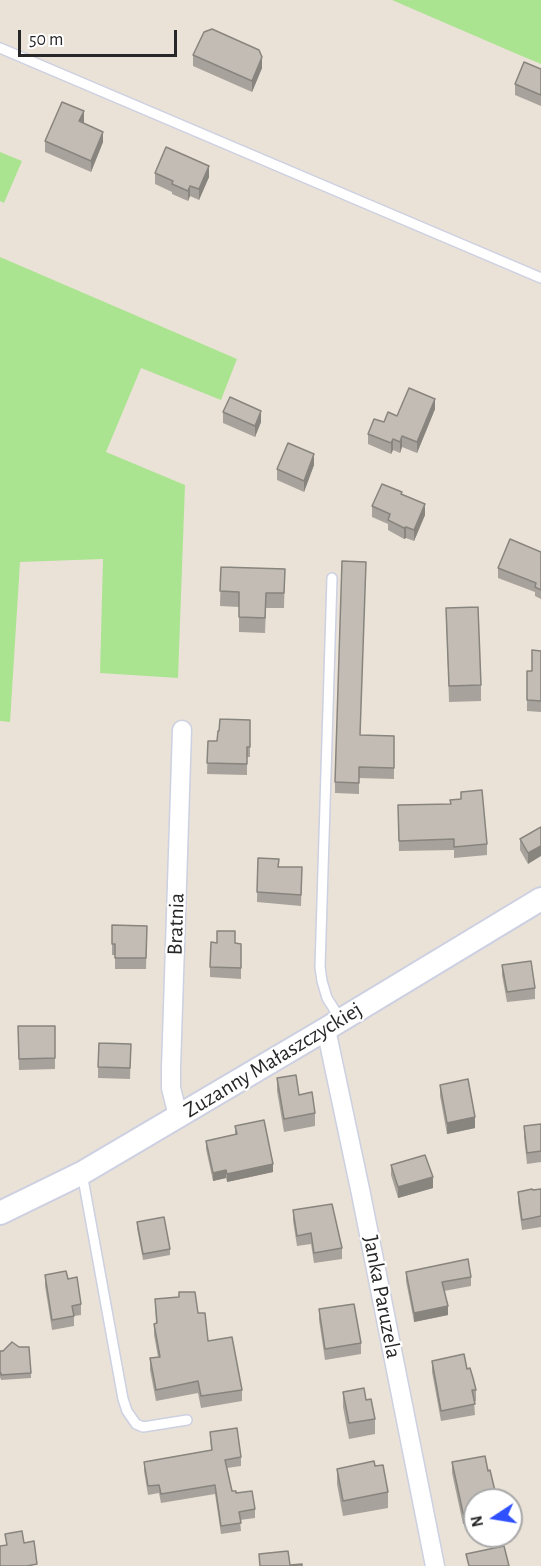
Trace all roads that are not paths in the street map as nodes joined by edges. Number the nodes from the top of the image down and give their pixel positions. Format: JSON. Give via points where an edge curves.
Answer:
{"nodes":[{"id":1,"x":0,"y":48,"type":"edge"},
{"id":2,"x":541,"y":278,"type":"edge"},
{"id":3,"x":332,"y":578,"type":"dead end"},
{"id":4,"x":182,"y":730,"type":"dead end"},
{"id":5,"x":541,"y":899,"type":"edge"},
{"id":6,"x":334,"y":1025,"type":"junction"},
{"id":7,"x":178,"y":1116,"type":"junction"},
{"id":8,"x":82,"y":1173,"type":"junction"},
{"id":9,"x":0,"y":1214,"type":"edge"},
{"id":10,"x":187,"y":1420,"type":"dead end"},
{"id":11,"x":435,"y":1566,"type":"edge"}],
"edges":[{"from":1,"to":2,"type":"lane"},
{"from":3,"to":6,"type":"lane","via":[[320,966]]},
{"from":4,"to":7,"type":"street","name":"Bratnia","via":[[171,1068],[171,1089]]},
{"from":5,"to":6,"type":"street","name":"Zuzanny Małaszczyckiej"},
{"from":6,"to":7,"type":"street","name":"Zuzanny Małaszczyckiej"},
{"from":6,"to":11,"type":"street","name":"Janka Paruzela","via":[[361,1194]]},
{"from":7,"to":8,"type":"street","name":"Zuzanny Małaszczyckiej"},
{"from":8,"to":9,"type":"street","name":"Zuzanny Małaszczyckiej"},
{"from":8,"to":10,"type":"lane","via":[[127,1411],[136,1424],[143,1426]]}]}
